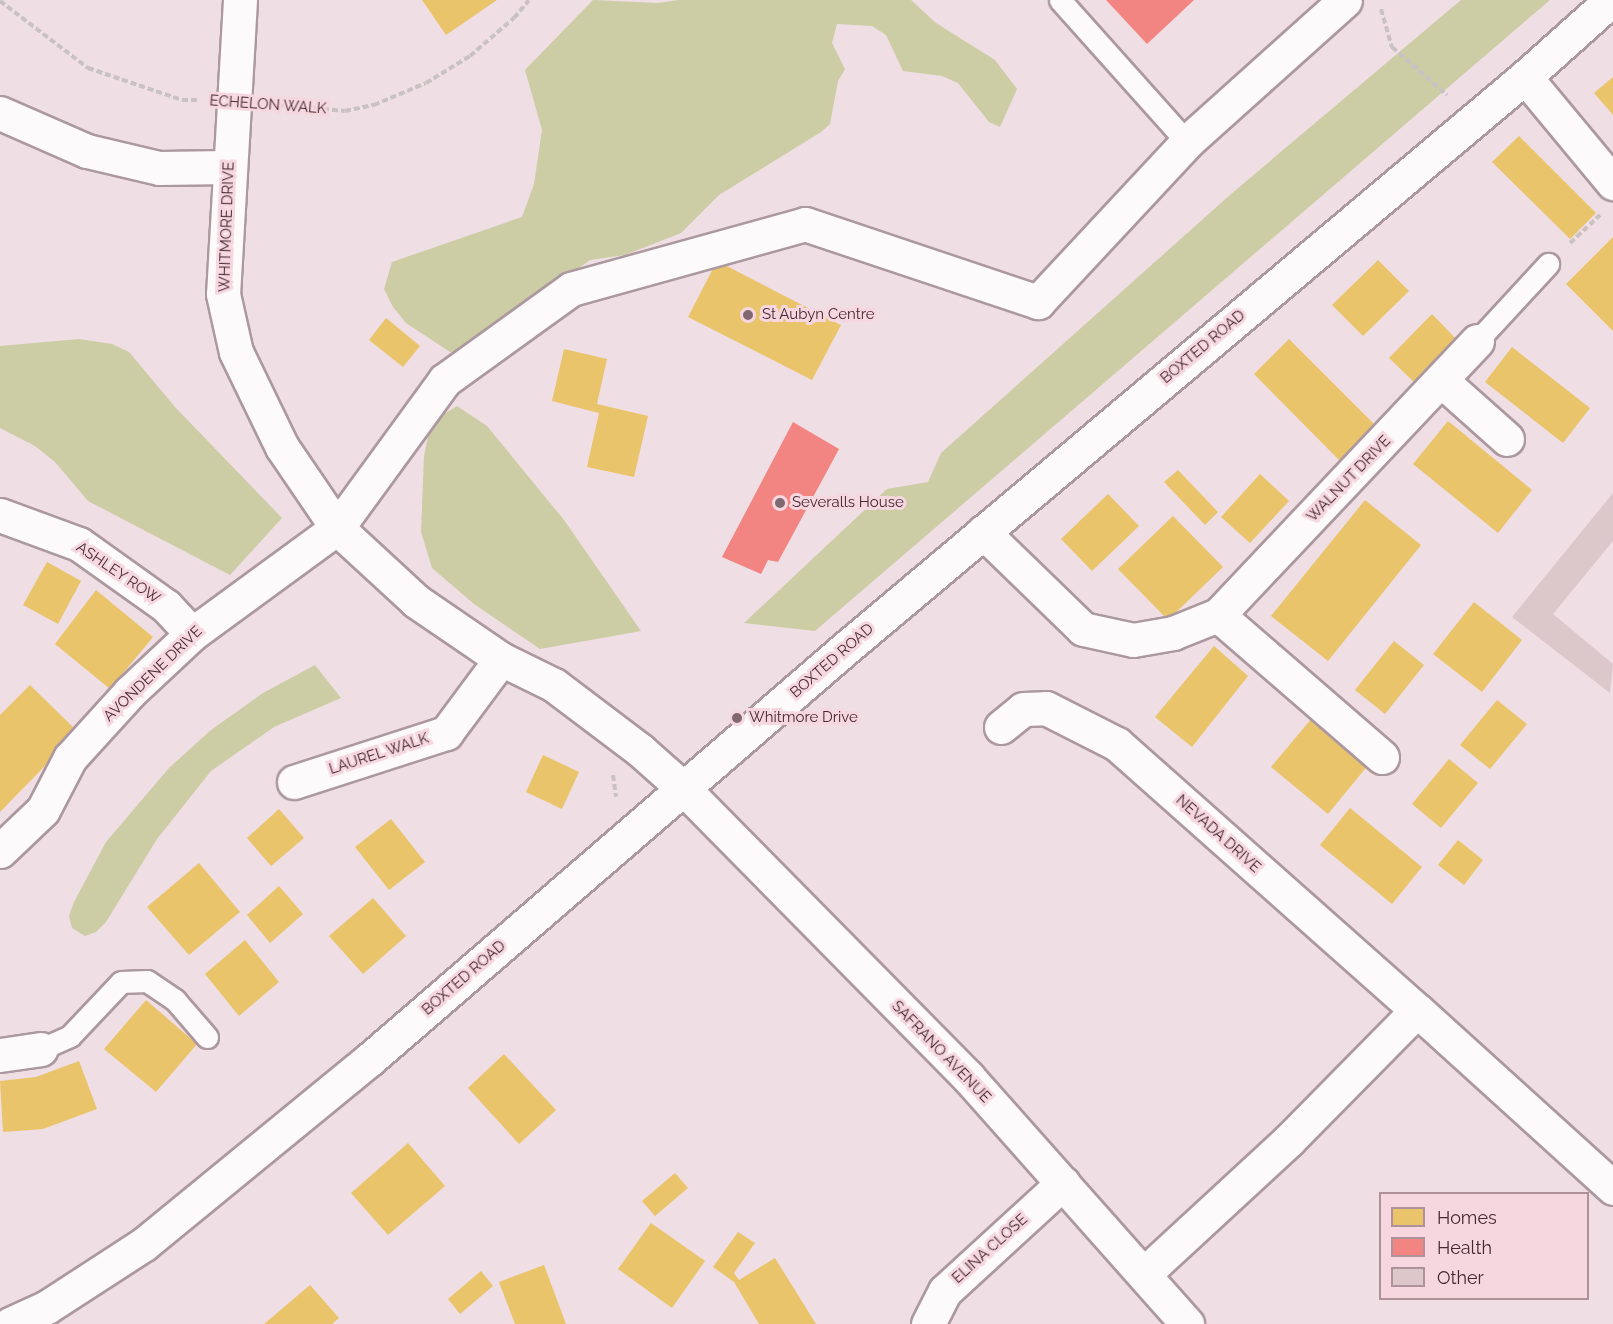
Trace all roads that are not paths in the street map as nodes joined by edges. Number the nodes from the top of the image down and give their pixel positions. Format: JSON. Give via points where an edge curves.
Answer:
{"nodes":[{"id":1,"x":240,"y":0,"type":"edge"},
{"id":2,"x":1060,"y":0,"type":"edge"},
{"id":3,"x":1345,"y":0,"type":"edge"},
{"id":4,"x":1611,"y":0,"type":"edge"},
{"id":5,"x":1525,"y":77,"type":"junction"},
{"id":6,"x":0,"y":113,"type":"edge"},
{"id":7,"x":1187,"y":142,"type":"junction"},
{"id":8,"x":229,"y":167,"type":"junction"},
{"id":9,"x":1609,"y":196,"type":"edge"},
{"id":10,"x":1548,"y":264,"type":"road end"},
{"id":11,"x":1477,"y":341,"type":"joint"},
{"id":12,"x":1442,"y":381,"type":"junction"},
{"id":13,"x":1506,"y":439,"type":"dead end"},
{"id":14,"x":0,"y":515,"type":"edge"},
{"id":15,"x":337,"y":528,"type":"junction"},
{"id":16,"x":983,"y":532,"type":"junction"},
{"id":17,"x":1218,"y":615,"type":"junction"},
{"id":18,"x":192,"y":634,"type":"junction"},
{"id":19,"x":501,"y":658,"type":"junction"},
{"id":20,"x":1001,"y":727,"type":"dead end"},
{"id":21,"x":1382,"y":757,"type":"dead end"},
{"id":22,"x":294,"y":782,"type":"dead end"},
{"id":23,"x":684,"y":790,"type":"junction"},
{"id":24,"x":0,"y":851,"type":"edge"},
{"id":25,"x":1417,"y":1010,"type":"junction"},
{"id":26,"x":207,"y":1037,"type":"dead end"},
{"id":27,"x":41,"y":1049,"type":"joint"},
{"id":28,"x":0,"y":1055,"type":"edge"},
{"id":29,"x":1063,"y":1183,"type":"junction"},
{"id":30,"x":1613,"y":1188,"type":"edge"},
{"id":31,"x":1144,"y":1274,"type":"junction"},
{"id":32,"x":10,"y":1324,"type":"edge"},
{"id":33,"x":928,"y":1324,"type":"edge"},
{"id":34,"x":1187,"y":1324,"type":"edge"}],
"edges":[{"from":1,"to":8,"type":"street","name":"WHITMORE DRIVE"},
{"from":2,"to":7,"type":"lane"},
{"from":3,"to":7,"type":"street"},
{"from":4,"to":5,"type":"street","name":"BOXTED ROAD"},
{"from":5,"to":9,"type":"street"},
{"from":5,"to":16,"type":"street","name":"BOXTED ROAD"},
{"from":6,"to":8,"type":"street","via":[[87,151],[118,159],[159,168]]},
{"from":7,"to":15,"type":"street","name":"AVONDENE DRIVE","via":[[1038,302],[805,224],[571,289],[446,380]]},
{"from":8,"to":15,"type":"street","name":"WHITMORE DRIVE","via":[[224,294],[236,352],[282,447]]},
{"from":10,"to":11,"type":"lane"},
{"from":11,"to":12,"type":"street","name":"WALNUT DRIVE"},
{"from":12,"to":13,"type":"street"},
{"from":12,"to":17,"type":"street","name":"WALNUT DRIVE"},
{"from":14,"to":18,"type":"street","name":"ASHLEY ROW","via":[[79,544],[166,606]]},
{"from":15,"to":18,"type":"street","name":"AVONDENE DRIVE"},
{"from":15,"to":19,"type":"street","name":"WHITMORE DRIVE","via":[[416,601]]},
{"from":16,"to":17,"type":"street","name":"WALNUT DRIVE","via":[[1083,629],[1133,639],[1173,633]]},
{"from":16,"to":23,"type":"street","name":"BOXTED ROAD"},
{"from":17,"to":21,"type":"street"},
{"from":18,"to":24,"type":"street","name":"AVONDENE DRIVE","via":[[130,692],[70,758],[43,810]]},
{"from":19,"to":22,"type":"street","name":"LAUREL WALK","via":[[446,733]]},
{"from":19,"to":23,"type":"street","name":"WHITMORE DRIVE","via":[[554,685],[640,750]]},
{"from":20,"to":25,"type":"street","name":"NEVADA DRIVE","via":[[1023,709],[1046,708],[1118,744]]},
{"from":23,"to":29,"type":"street","name":"SAFRANO AVENUE","via":[[968,1077]]},
{"from":23,"to":32,"type":"street","name":"BOXTED ROAD","via":[[370,1059],[144,1244],[46,1307]]},
{"from":25,"to":30,"type":"street","name":"NEVADA DRIVE"},
{"from":25,"to":31,"type":"street","via":[[1289,1140]]},
{"from":26,"to":27,"type":"lane","via":[[175,1000],[147,981],[121,982],[70,1036]]},
{"from":27,"to":28,"type":"street"},
{"from":29,"to":31,"type":"street","name":"SAFRANO AVENUE"},
{"from":29,"to":33,"type":"street","name":"ELINA CLOSE","via":[[945,1291]]},
{"from":31,"to":34,"type":"street","name":"SAFRANO AVENUE"}]}
